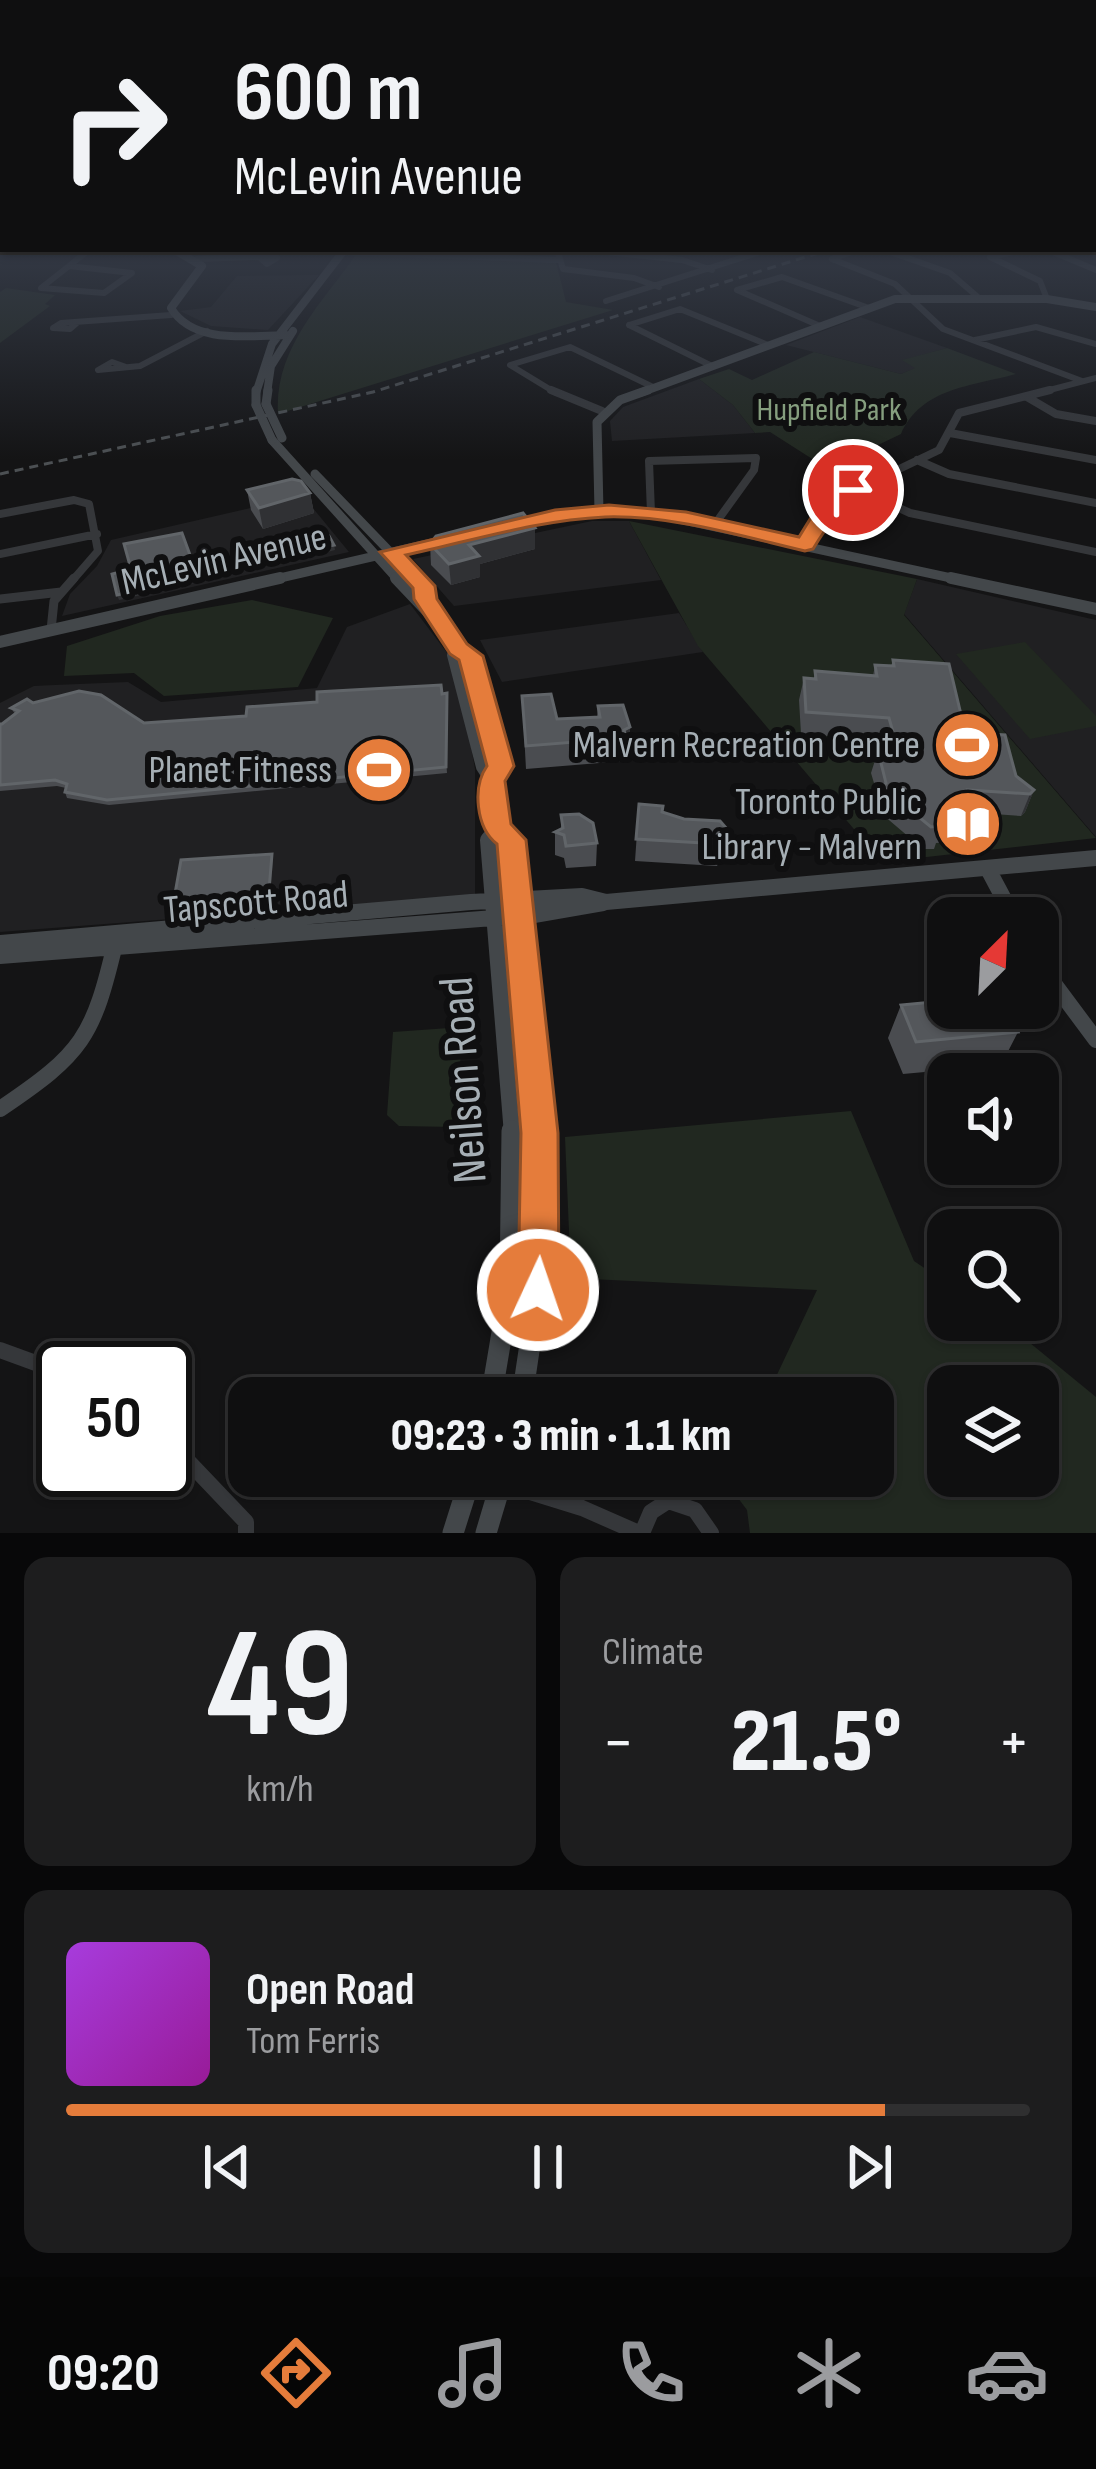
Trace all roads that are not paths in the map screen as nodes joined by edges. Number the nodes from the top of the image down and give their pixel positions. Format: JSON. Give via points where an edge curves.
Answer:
{"nodes":[{"id":1,"x":151,"y":317,"type":"edge"},
{"id":2,"x":174,"y":317,"type":"edge"},
{"id":3,"x":296,"y":317,"type":"edge"},
{"id":4,"x":656,"y":317,"type":"edge"},
{"id":5,"x":698,"y":317,"type":"edge"},
{"id":6,"x":798,"y":317,"type":"edge"},
{"id":7,"x":846,"y":317,"type":"edge"},
{"id":8,"x":929,"y":317,"type":"edge"},
{"id":9,"x":78,"y":322,"type":"dead end"},
{"id":10,"x":820,"y":326,"type":"junction"},
{"id":11,"x":207,"y":331,"type":"junction"},
{"id":12,"x":285,"y":335,"type":"junction"},
{"id":13,"x":975,"y":340,"type":"junction"},
{"id":14,"x":1096,"y":344,"type":"edge"},
{"id":15,"x":767,"y":345,"type":"junction"},
{"id":16,"x":712,"y":366,"type":"junction"},
{"id":17,"x":126,"y":367,"type":"dead end"},
{"id":18,"x":1096,"y":378,"type":"edge"},
{"id":19,"x":1082,"y":381,"type":"junction"},
{"id":20,"x":653,"y":387,"type":"junction"},
{"id":21,"x":1025,"y":396,"type":"junction"},
{"id":22,"x":602,"y":411,"type":"junction"},
{"id":23,"x":1096,"y":421,"type":"edge"},
{"id":24,"x":950,"y":433,"type":"junction"},
{"id":25,"x":917,"y":460,"type":"junction"},
{"id":26,"x":1096,"y":460,"type":"edge"},
{"id":27,"x":856,"y":488,"type":"junction"},
{"id":28,"x":1096,"y":503,"type":"edge"},
{"id":29,"x":599,"y":512,"type":"junction"},
{"id":30,"x":651,"y":513,"type":"junction"},
{"id":31,"x":0,"y":514,"type":"edge"},
{"id":32,"x":715,"y":524,"type":"junction"},
{"id":33,"x":499,"y":528,"type":"edge"},
{"id":34,"x":97,"y":534,"type":"junction"},
{"id":35,"x":460,"y":537,"type":"edge"},
{"id":36,"x":805,"y":544,"type":"junction"},
{"id":37,"x":1096,"y":552,"type":"edge"},
{"id":38,"x":0,"y":554,"type":"edge"},
{"id":39,"x":384,"y":554,"type":"junction"},
{"id":40,"x":61,"y":592,"type":"junction"},
{"id":41,"x":0,"y":599,"type":"edge"},
{"id":42,"x":1096,"y":609,"type":"edge"},
{"id":43,"x":51,"y":630,"type":"junction"},
{"id":44,"x":0,"y":642,"type":"edge"},
{"id":45,"x":458,"y":649,"type":"junction"},
{"id":46,"x":487,"y":708,"type":"junction"},
{"id":47,"x":470,"y":710,"type":"junction"},
{"id":48,"x":491,"y":781,"type":"junction"},
{"id":49,"x":497,"y":829,"type":"junction"},
{"id":50,"x":1096,"y":858,"type":"edge"},
{"id":51,"x":989,"y":871,"type":"junction"},
{"id":52,"x":1003,"y":897,"type":"edge"},
{"id":53,"x":517,"y":908,"type":"junction"},
{"id":54,"x":492,"y":909,"type":"junction"},
{"id":55,"x":116,"y":940,"type":"junction"},
{"id":56,"x":0,"y":943,"type":"edge"},
{"id":57,"x":0,"y":956,"type":"edge"},
{"id":58,"x":1059,"y":990,"type":"edge"},
{"id":59,"x":523,"y":995,"type":"junction"},
{"id":60,"x":501,"y":996,"type":"junction"},
{"id":61,"x":1096,"y":1040,"type":"edge"},
{"id":62,"x":0,"y":1109,"type":"edge"},
{"id":63,"x":0,"y":1350,"type":"edge"},
{"id":64,"x":36,"y":1363,"type":"edge"},
{"id":65,"x":495,"y":1377,"type":"edge"},
{"id":66,"x":524,"y":1377,"type":"edge"},
{"id":67,"x":192,"y":1464,"type":"edge"},
{"id":68,"x":476,"y":1497,"type":"edge"},
{"id":69,"x":488,"y":1497,"type":"edge"},
{"id":70,"x":548,"y":1497,"type":"edge"},
{"id":71,"x":246,"y":1533,"type":"edge"},
{"id":72,"x":452,"y":1533,"type":"edge"},
{"id":73,"x":487,"y":1533,"type":"edge"},
{"id":74,"x":641,"y":1533,"type":"edge"},
{"id":75,"x":711,"y":1533,"type":"edge"}],
"edges":[{"from":1,"to":9,"type":"street"},
{"from":2,"to":11,"type":"street"},
{"from":3,"to":12,"type":"street","name":"Neilson Road"},
{"from":4,"to":16,"type":"street","via":[[629,325]]},
{"from":5,"to":15,"type":"street"},
{"from":6,"to":10,"type":"street"},
{"from":7,"to":10,"type":"street"},
{"from":8,"to":13,"type":"street"},
{"from":10,"to":15,"type":"street"},
{"from":11,"to":12,"type":"street"},
{"from":11,"to":17,"type":"street"},
{"from":12,"to":39,"type":"street","name":"Neilson Road","bridge":true,"via":[[261,405],[277,439]]},
{"from":13,"to":14,"type":"street","via":[[1008,327],[1049,326]]},
{"from":13,"to":19,"type":"street"},
{"from":15,"to":16,"type":"street"},
{"from":16,"to":20,"type":"street"},
{"from":18,"to":19,"type":"street"},
{"from":19,"to":21,"type":"street"},
{"from":20,"to":22,"type":"street"},
{"from":20,"to":22,"type":"street","via":[[567,346],[510,364]]},
{"from":21,"to":23,"type":"street","via":[[1056,414]]},
{"from":21,"to":24,"type":"street","via":[[963,411]]},
{"from":22,"to":29,"type":"street"},
{"from":24,"to":25,"type":"street","via":[[943,447]]},
{"from":24,"to":26,"type":"street"},
{"from":25,"to":27,"type":"street"},
{"from":25,"to":28,"type":"street","via":[[957,476]]},
{"from":27,"to":36,"type":"street","via":[[830,502]]},
{"from":27,"to":37,"type":"street","via":[[910,513]]},
{"from":29,"to":30,"type":"street"},
{"from":29,"to":33,"type":"street"},
{"from":30,"to":32,"type":"street"},
{"from":30,"to":32,"type":"street","via":[[650,461],[756,458]]},
{"from":31,"to":34,"type":"street","via":[[83,500]]},
{"from":32,"to":36,"type":"street"},
{"from":34,"to":38,"type":"street"},
{"from":34,"to":40,"type":"street","via":[[96,555]]},
{"from":35,"to":39,"type":"street","name":"McLevin Avenue"},
{"from":36,"to":42,"type":"street"},
{"from":39,"to":43,"type":"street","name":"McLevin Avenue"},
{"from":39,"to":45,"type":"street","name":"Neilson Road"},
{"from":40,"to":41,"type":"street"},
{"from":40,"to":43,"type":"street"},
{"from":43,"to":44,"type":"street","name":"McLevin Avenue"},
{"from":45,"to":46,"type":"street","name":"Neilson Road","via":[[470,656]]},
{"from":45,"to":47,"type":"street","name":"Neilson Road","via":[[453,655]]},
{"from":46,"to":47,"type":"street"},
{"from":46,"to":48,"type":"street","name":"Neilson Road","via":[[501,766]]},
{"from":47,"to":48,"type":"street","name":"Neilson Road"},
{"from":48,"to":49,"type":"street","name":"Neilson Road"},
{"from":49,"to":53,"type":"street","name":"Neilson Road","via":[[512,840]]},
{"from":49,"to":54,"type":"street","name":"Neilson Road","via":[[488,840]]},
{"from":50,"to":51,"type":"street","name":"Tapscott Road"},
{"from":51,"to":52,"type":"street"},
{"from":51,"to":53,"type":"street","name":"Tapscott Road","via":[[606,902],[587,910]]},
{"from":53,"to":54,"type":"street","name":"Tapscott Road"},
{"from":53,"to":59,"type":"street","name":"Neilson Road"},
{"from":54,"to":55,"type":"street","name":"Tapscott Road"},
{"from":54,"to":60,"type":"street","name":"Neilson Road"},
{"from":55,"to":56,"type":"street","name":"Tapscott Road"},
{"from":55,"to":57,"type":"street","name":"Tapscott Road"},
{"from":55,"to":62,"type":"street","via":[[98,1019],[81,1051]]},
{"from":58,"to":61,"type":"street"},
{"from":59,"to":60,"type":"street"},
{"from":59,"to":66,"type":"street","name":"Neilson Road","via":[[542,1225]]},
{"from":60,"to":65,"type":"street","name":"Neilson Road","via":[[515,1222]]},
{"from":63,"to":64,"type":"street"},
{"from":67,"to":71,"type":"street","via":[[246,1522]]},
{"from":68,"to":72,"type":"street"},
{"from":69,"to":73,"type":"street"},
{"from":70,"to":74,"type":"street"},
{"from":74,"to":75,"type":"street","via":[[668,1501],[689,1504]]}]}
